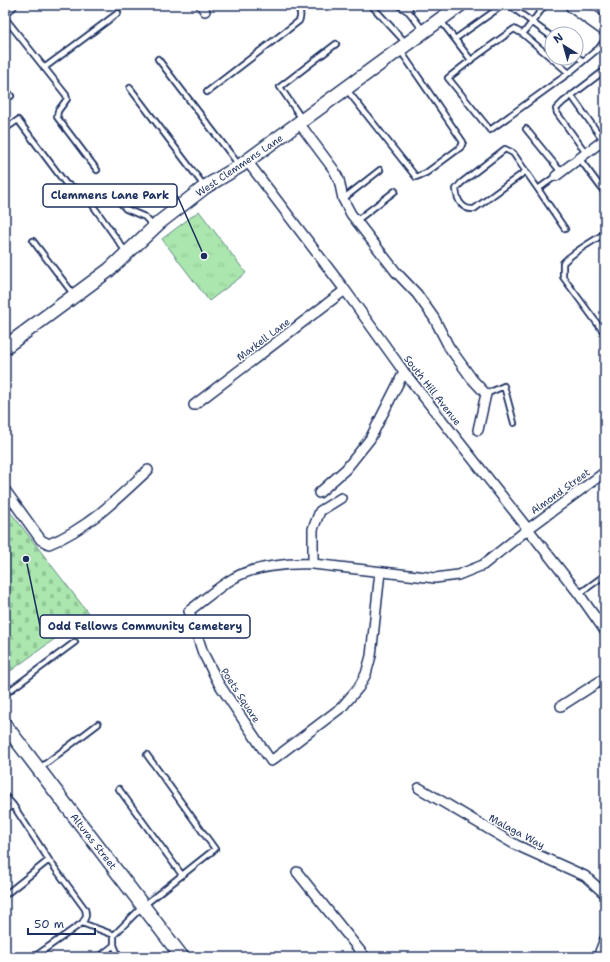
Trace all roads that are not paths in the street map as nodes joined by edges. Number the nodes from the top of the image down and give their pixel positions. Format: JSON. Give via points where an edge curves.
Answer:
{"nodes":[{"id":1,"x":10,"y":5,"type":"edge"},
{"id":2,"x":296,"y":5,"type":"edge"},
{"id":3,"x":371,"y":5,"type":"edge"},
{"id":4,"x":398,"y":5,"type":"edge"},
{"id":5,"x":410,"y":5,"type":"edge"},
{"id":6,"x":460,"y":5,"type":"edge"},
{"id":7,"x":503,"y":5,"type":"edge"},
{"id":8,"x":509,"y":5,"type":"edge"},
{"id":9,"x":546,"y":5,"type":"edge"},
{"id":10,"x":573,"y":5,"type":"edge"},
{"id":11,"x":5,"y":9,"type":"edge"},
{"id":12,"x":409,"y":12,"type":"junction"},
{"id":13,"x":118,"y":13,"type":"dead end"},
{"id":14,"x":5,"y":18,"type":"edge"},
{"id":15,"x":440,"y":20,"type":"junction"},
{"id":16,"x":532,"y":22,"type":"junction"},
{"id":17,"x":605,"y":28,"type":"edge"},
{"id":18,"x":424,"y":31,"type":"junction"},
{"id":19,"x":544,"y":31,"type":"edge"},
{"id":20,"x":523,"y":34,"type":"junction"},
{"id":21,"x":455,"y":39,"type":"junction"},
{"id":22,"x":605,"y":40,"type":"edge"},
{"id":23,"x":336,"y":44,"type":"dead end"},
{"id":24,"x":403,"y":47,"type":"junction"},
{"id":25,"x":158,"y":59,"type":"dead end"},
{"id":26,"x":471,"y":60,"type":"junction"},
{"id":27,"x":584,"y":60,"type":"edge"},
{"id":28,"x":577,"y":66,"type":"edge"},
{"id":29,"x":44,"y":68,"type":"junction"},
{"id":30,"x":605,"y":70,"type":"edge"},
{"id":31,"x":569,"y":73,"type":"junction"},
{"id":32,"x":5,"y":88,"type":"edge"},
{"id":33,"x":130,"y":88,"type":"dead end"},
{"id":34,"x":346,"y":88,"type":"junction"},
{"id":35,"x":207,"y":92,"type":"dead end"},
{"id":36,"x":571,"y":95,"type":"junction"},
{"id":37,"x":11,"y":96,"type":"dead end"},
{"id":38,"x":301,"y":121,"type":"junction"},
{"id":39,"x":5,"y":129,"type":"edge"},
{"id":40,"x":526,"y":129,"type":"dead end"},
{"id":41,"x":604,"y":140,"type":"edge"},
{"id":42,"x":583,"y":156,"type":"junction"},
{"id":43,"x":244,"y":163,"type":"junction"},
{"id":44,"x":97,"y":170,"type":"dead end"},
{"id":45,"x":380,"y":170,"type":"dead end"},
{"id":46,"x":526,"y":171,"type":"junction"},
{"id":47,"x":558,"y":174,"type":"junction"},
{"id":48,"x":205,"y":186,"type":"junction"},
{"id":49,"x":538,"y":189,"type":"junction"},
{"id":50,"x":110,"y":191,"type":"dead end"},
{"id":51,"x":395,"y":191,"type":"dead end"},
{"id":52,"x":605,"y":193,"type":"edge"},
{"id":53,"x":343,"y":199,"type":"junction"},
{"id":54,"x":356,"y":220,"type":"junction"},
{"id":55,"x":154,"y":228,"type":"junction"},
{"id":56,"x":565,"y":229,"type":"dead end"},
{"id":57,"x":605,"y":233,"type":"edge"},
{"id":58,"x":33,"y":241,"type":"dead end"},
{"id":59,"x":127,"y":254,"type":"junction"},
{"id":60,"x":345,"y":290,"type":"junction"},
{"id":61,"x":74,"y":295,"type":"junction"},
{"id":62,"x":605,"y":334,"type":"edge"},
{"id":63,"x":5,"y":347,"type":"edge"},
{"id":64,"x":404,"y":372,"type":"junction"},
{"id":65,"x":486,"y":394,"type":"junction"},
{"id":66,"x":194,"y":405,"type":"dead end"},
{"id":67,"x":514,"y":423,"type":"dead end"},
{"id":68,"x":478,"y":430,"type":"dead end"},
{"id":69,"x":148,"y":470,"type":"dead end"},
{"id":70,"x":605,"y":472,"type":"edge"},
{"id":71,"x":5,"y":490,"type":"edge"},
{"id":72,"x":319,"y":492,"type":"dead end"},
{"id":73,"x":341,"y":498,"type":"dead end"},
{"id":74,"x":528,"y":528,"type":"junction"},
{"id":75,"x":314,"y":564,"type":"junction"},
{"id":76,"x":380,"y":572,"type":"junction"},
{"id":77,"x":605,"y":575,"type":"edge"},
{"id":78,"x":579,"y":594,"type":"junction"},
{"id":79,"x":605,"y":631,"type":"edge"},
{"id":80,"x":75,"y":642,"type":"dead end"},
{"id":81,"x":605,"y":678,"type":"edge"},
{"id":82,"x":5,"y":694,"type":"edge"},
{"id":83,"x":561,"y":706,"type":"dead end"},
{"id":84,"x":98,"y":724,"type":"dead end"},
{"id":85,"x":5,"y":725,"type":"edge"},
{"id":86,"x":147,"y":755,"type":"dead end"},
{"id":87,"x":38,"y":769,"type":"junction"},
{"id":88,"x":419,"y":788,"type":"dead end"},
{"id":89,"x":118,"y":789,"type":"dead end"},
{"id":90,"x":5,"y":796,"type":"edge"},
{"id":91,"x":13,"y":805,"type":"junction"},
{"id":92,"x":5,"y":811,"type":"edge"},
{"id":93,"x":49,"y":860,"type":"junction"},
{"id":94,"x":297,"y":872,"type":"dead end"},
{"id":95,"x":182,"y":875,"type":"junction"},
{"id":96,"x":605,"y":894,"type":"edge"},
{"id":97,"x":5,"y":895,"type":"edge"},
{"id":98,"x":143,"y":906,"type":"junction"},
{"id":99,"x":82,"y":923,"type":"junction"},
{"id":100,"x":114,"y":935,"type":"junction"},
{"id":101,"x":605,"y":939,"type":"edge"},
{"id":102,"x":114,"y":944,"type":"junction"},
{"id":103,"x":34,"y":957,"type":"edge"},
{"id":104,"x":99,"y":957,"type":"edge"},
{"id":105,"x":119,"y":957,"type":"edge"},
{"id":106,"x":182,"y":957,"type":"edge"},
{"id":107,"x":365,"y":957,"type":"edge"},
{"id":108,"x":598,"y":957,"type":"edge"}],
"edges":[{"from":1,"to":11,"type":"street"},
{"from":2,"to":35,"type":"lane","via":[[301,17],[299,21]]},
{"from":3,"to":24,"type":"lane"},
{"from":4,"to":12,"type":"lane"},
{"from":5,"to":12,"type":"lane"},
{"from":6,"to":15,"type":"street","name":"West Clemmens Lane"},
{"from":7,"to":21,"type":"lane"},
{"from":8,"to":16,"type":"lane"},
{"from":9,"to":16,"type":"lane"},
{"from":10,"to":17,"type":"main road"},
{"from":12,"to":18,"type":"lane"},
{"from":13,"to":29,"type":"lane"},
{"from":14,"to":29,"type":"lane"},
{"from":15,"to":18,"type":"street","name":"West Clemmens Lane"},
{"from":15,"to":21,"type":"lane"},
{"from":16,"to":19,"type":"lane"},
{"from":16,"to":20,"type":"lane"},
{"from":18,"to":24,"type":"street","name":"West Clemmens Lane"},
{"from":20,"to":26,"type":"lane","via":[[514,29]]},
{"from":20,"to":31,"type":"lane"},
{"from":21,"to":26,"type":"lane"},
{"from":22,"to":27,"type":"lane"},
{"from":23,"to":38,"type":"lane","via":[[280,87]]},
{"from":24,"to":34,"type":"street","name":"West Clemmens Lane"},
{"from":24,"to":34,"type":"lane","via":[[463,142],[461,147],[426,173],[416,177]]},
{"from":25,"to":43,"type":"lane"},
{"from":26,"to":31,"type":"lane","via":[[448,78],[490,130]]},
{"from":28,"to":31,"type":"lane"},
{"from":29,"to":44,"type":"lane","via":[[66,95],[67,99],[58,111],[58,117]]},
{"from":30,"to":36,"type":"lane"},
{"from":32,"to":37,"type":"lane"},
{"from":33,"to":48,"type":"lane"},
{"from":34,"to":38,"type":"street","name":"West Clemmens Lane"},
{"from":36,"to":41,"type":"lane"},
{"from":36,"to":42,"type":"lane","via":[[556,109]]},
{"from":38,"to":43,"type":"street","name":"West Clemmens Lane"},
{"from":38,"to":53,"type":"street","via":[[334,170]]},
{"from":39,"to":59,"type":"lane","via":[[18,120],[66,184],[84,193]]},
{"from":40,"to":47,"type":"lane"},
{"from":41,"to":42,"type":"street"},
{"from":42,"to":47,"type":"street"},
{"from":42,"to":52,"type":"lane"},
{"from":43,"to":48,"type":"street","name":"West Clemmens Lane"},
{"from":43,"to":60,"type":"street","name":"South Hill Avenue"},
{"from":45,"to":53,"type":"lane"},
{"from":46,"to":46,"type":"lane","via":[[513,153],[505,149],[460,184],[456,189],[457,197],[463,206],[474,209]]},
{"from":46,"to":49,"type":"lane"},
{"from":47,"to":49,"type":"lane"},
{"from":48,"to":55,"type":"street","name":"West Clemmens Lane"},
{"from":49,"to":56,"type":"lane"},
{"from":50,"to":55,"type":"lane","via":[[126,209],[145,218]]},
{"from":51,"to":54,"type":"lane"},
{"from":53,"to":54,"type":"street"},
{"from":54,"to":65,"type":"street","via":[[396,272],[417,294],[472,379]]},
{"from":55,"to":59,"type":"street","name":"West Clemmens Lane"},
{"from":57,"to":62,"type":"lane","via":[[571,254],[563,263],[562,271],[563,277]]},
{"from":58,"to":61,"type":"lane"},
{"from":59,"to":61,"type":"street","name":"West Clemmens Lane"},
{"from":60,"to":64,"type":"street","name":"South Hill Avenue"},
{"from":60,"to":66,"type":"street","name":"Markell Lane"},
{"from":61,"to":63,"type":"street","name":"West Clemmens Lane"},
{"from":64,"to":72,"type":"street","via":[[370,439],[346,469]]},
{"from":64,"to":74,"type":"street","name":"South Hill Avenue"},
{"from":65,"to":67,"type":"lane","via":[[504,386]]},
{"from":65,"to":68,"type":"street"},
{"from":69,"to":71,"type":"street","via":[[110,506],[64,538],[49,544],[41,540]]},
{"from":70,"to":74,"type":"street","name":"Almond Street"},
{"from":73,"to":75,"type":"street","via":[[320,510],[313,529]]},
{"from":74,"to":76,"type":"street","name":"Poets Square","via":[[483,565],[458,576],[435,578]]},
{"from":74,"to":78,"type":"street","name":"South Hill Avenue"},
{"from":75,"to":76,"type":"street","name":"Poets Square"},
{"from":75,"to":76,"type":"street","name":"Poets Square","via":[[299,563],[260,569],[235,577],[189,611],[203,653],[218,684],[270,761],[342,707],[359,687],[371,656]]},
{"from":77,"to":78,"type":"lane"},
{"from":78,"to":79,"type":"street","name":"South Hill Avenue"},
{"from":80,"to":82,"type":"lane"},
{"from":81,"to":83,"type":"street"},
{"from":84,"to":87,"type":"lane"},
{"from":85,"to":87,"type":"street","name":"Alturas Street"},
{"from":86,"to":95,"type":"lane","via":[[215,849]]},
{"from":87,"to":98,"type":"street","name":"Alturas Street"},
{"from":88,"to":96,"type":"street","name":"Malaga Way","via":[[516,845],[585,876]]},
{"from":89,"to":95,"type":"lane"},
{"from":90,"to":91,"type":"lane"},
{"from":91,"to":92,"type":"lane"},
{"from":91,"to":93,"type":"lane"},
{"from":93,"to":97,"type":"lane"},
{"from":93,"to":99,"type":"lane","via":[[85,909],[86,919]]},
{"from":94,"to":107,"type":"street"},
{"from":95,"to":98,"type":"lane"},
{"from":98,"to":100,"type":"lane"},
{"from":98,"to":106,"type":"street","name":"Alturas Street"},
{"from":99,"to":100,"type":"lane"},
{"from":99,"to":103,"type":"lane"},
{"from":100,"to":102,"type":"lane"},
{"from":101,"to":108,"type":"street"},
{"from":102,"to":104,"type":"lane"},
{"from":102,"to":105,"type":"lane"}]}
